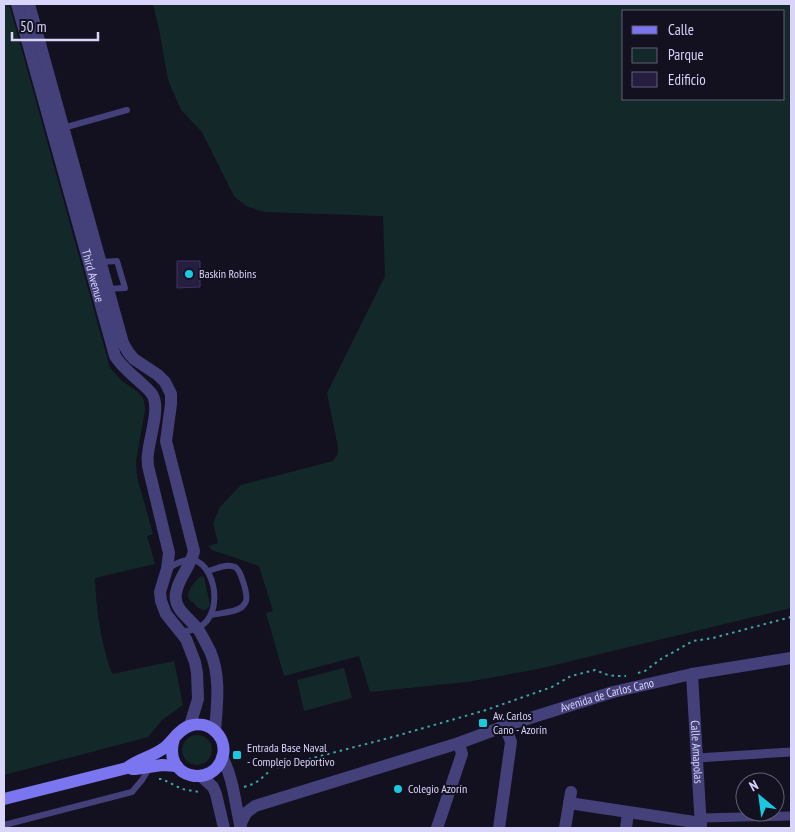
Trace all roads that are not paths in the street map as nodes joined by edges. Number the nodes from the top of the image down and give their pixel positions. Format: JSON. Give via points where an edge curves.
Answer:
{"nodes":[{"id":1,"x":17,"y":4,"type":"edge"},
{"id":2,"x":29,"y":4,"type":"edge"},
{"id":3,"x":127,"y":110,"type":"dead end"},
{"id":4,"x":63,"y":128,"type":"junction"},
{"id":5,"x":96,"y":264,"type":"junction"},
{"id":6,"x":102,"y":288,"type":"junction"},
{"id":7,"x":193,"y":560,"type":"junction"},
{"id":8,"x":167,"y":569,"type":"junction"},
{"id":9,"x":208,"y":571,"type":"junction"},
{"id":10,"x":211,"y":615,"type":"junction"},
{"id":11,"x":198,"y":629,"type":"junction"},
{"id":12,"x":179,"y":631,"type":"junction"},
{"id":13,"x":791,"y":658,"type":"edge"},
{"id":14,"x":692,"y":674,"type":"junction"},
{"id":15,"x":190,"y":725,"type":"junction"},
{"id":16,"x":505,"y":726,"type":"junction"},
{"id":17,"x":215,"y":732,"type":"junction"},
{"id":18,"x":174,"y":739,"type":"junction"},
{"id":19,"x":459,"y":743,"type":"junction"},
{"id":20,"x":791,"y":752,"type":"edge"},
{"id":21,"x":222,"y":757,"type":"junction"},
{"id":22,"x":697,"y":758,"type":"junction"},
{"id":23,"x":177,"y":766,"type":"junction"},
{"id":24,"x":150,"y":767,"type":"junction"},
{"id":25,"x":127,"y":768,"type":"junction"},
{"id":26,"x":201,"y":776,"type":"junction"},
{"id":27,"x":238,"y":792,"type":"junction"},
{"id":28,"x":4,"y":799,"type":"edge"},
{"id":29,"x":255,"y":806,"type":"junction"},
{"id":30,"x":628,"y":813,"type":"junction"},
{"id":31,"x":791,"y":816,"type":"edge"},
{"id":32,"x":701,"y":823,"type":"edge"},
{"id":33,"x":4,"y":825,"type":"edge"},
{"id":34,"x":241,"y":826,"type":"edge"},
{"id":35,"x":224,"y":828,"type":"edge"},
{"id":36,"x":437,"y":828,"type":"edge"},
{"id":37,"x":498,"y":828,"type":"edge"},
{"id":38,"x":566,"y":828,"type":"edge"},
{"id":39,"x":626,"y":828,"type":"edge"}],
"edges":[{"from":1,"to":5,"type":"street","name":"Third Avenue"},
{"from":2,"to":4,"type":"street","name":"Third Avenue"},
{"from":3,"to":4,"type":"lane"},
{"from":4,"to":5,"type":"street","name":"Third Avenue"},
{"from":5,"to":6,"type":"street","name":"Third Avenue"},
{"from":5,"to":6,"type":"lane","via":[[117,261],[125,288]]},
{"from":6,"to":7,"type":"street","name":"Third Avenue","via":[[128,352],[158,375],[171,394],[166,441],[190,531]]},
{"from":6,"to":8,"type":"street","name":"Third Avenue","via":[[115,356],[148,389],[155,402],[147,456],[168,553]]},
{"from":7,"to":8,"type":"lane","via":[[181,561]]},
{"from":7,"to":9,"type":"lane"},
{"from":7,"to":11,"type":"street","via":[[179,584],[176,603]]},
{"from":8,"to":12,"type":"street","name":"Third Avenue","via":[[160,592],[161,602]]},
{"from":9,"to":10,"type":"lane","via":[[214,590],[215,605]]},
{"from":9,"to":10,"type":"lane","via":[[234,567],[239,571],[247,594],[242,607]]},
{"from":10,"to":11,"type":"lane","via":[[208,622]]},
{"from":11,"to":12,"type":"lane"},
{"from":11,"to":17,"type":"street","via":[[210,652],[216,675]]},
{"from":12,"to":15,"type":"street","name":"Third Avenue","via":[[191,650],[197,673],[198,699]]},
{"from":13,"to":14,"type":"street","name":"Avenida de Carlos Cano"},
{"from":14,"to":16,"type":"street","name":"Avenida de Carlos Cano","via":[[613,692]]},
{"from":14,"to":22,"type":"street","name":"Calle Amapolas"},
{"from":15,"to":17,"type":"main road","via":[[204,725]]},
{"from":15,"to":18,"type":"main road"},
{"from":16,"to":19,"type":"street","name":"Avenida de Carlos Cano"},
{"from":16,"to":37,"type":"street","via":[[511,742]]},
{"from":17,"to":21,"type":"main road","via":[[223,744]]},
{"from":18,"to":23,"type":"main road","via":[[172,753]]},
{"from":18,"to":25,"type":"main road","via":[[152,756]]},
{"from":19,"to":29,"type":"street","name":"Avenida de Carlos Cano"},
{"from":19,"to":36,"type":"street","via":[[462,754]]},
{"from":20,"to":22,"type":"street"},
{"from":21,"to":26,"type":"main road","via":[[214,770]]},
{"from":21,"to":27,"type":"street"},
{"from":22,"to":32,"type":"street","name":"Calle Amapolas"},
{"from":23,"to":24,"type":"main road"},
{"from":23,"to":26,"type":"main road","via":[[190,775]]},
{"from":24,"to":25,"type":"main road"},
{"from":24,"to":33,"type":"lane","via":[[132,792]]},
{"from":25,"to":28,"type":"main road"},
{"from":26,"to":35,"type":"street","via":[[213,787]]},
{"from":27,"to":29,"type":"street"},
{"from":27,"to":34,"type":"street","via":[[235,803]]},
{"from":29,"to":34,"type":"street","via":[[246,813]]},
{"from":30,"to":32,"type":"street"},
{"from":30,"to":38,"type":"street","via":[[570,798]]},
{"from":30,"to":39,"type":"street"},
{"from":31,"to":32,"type":"street"}]}
